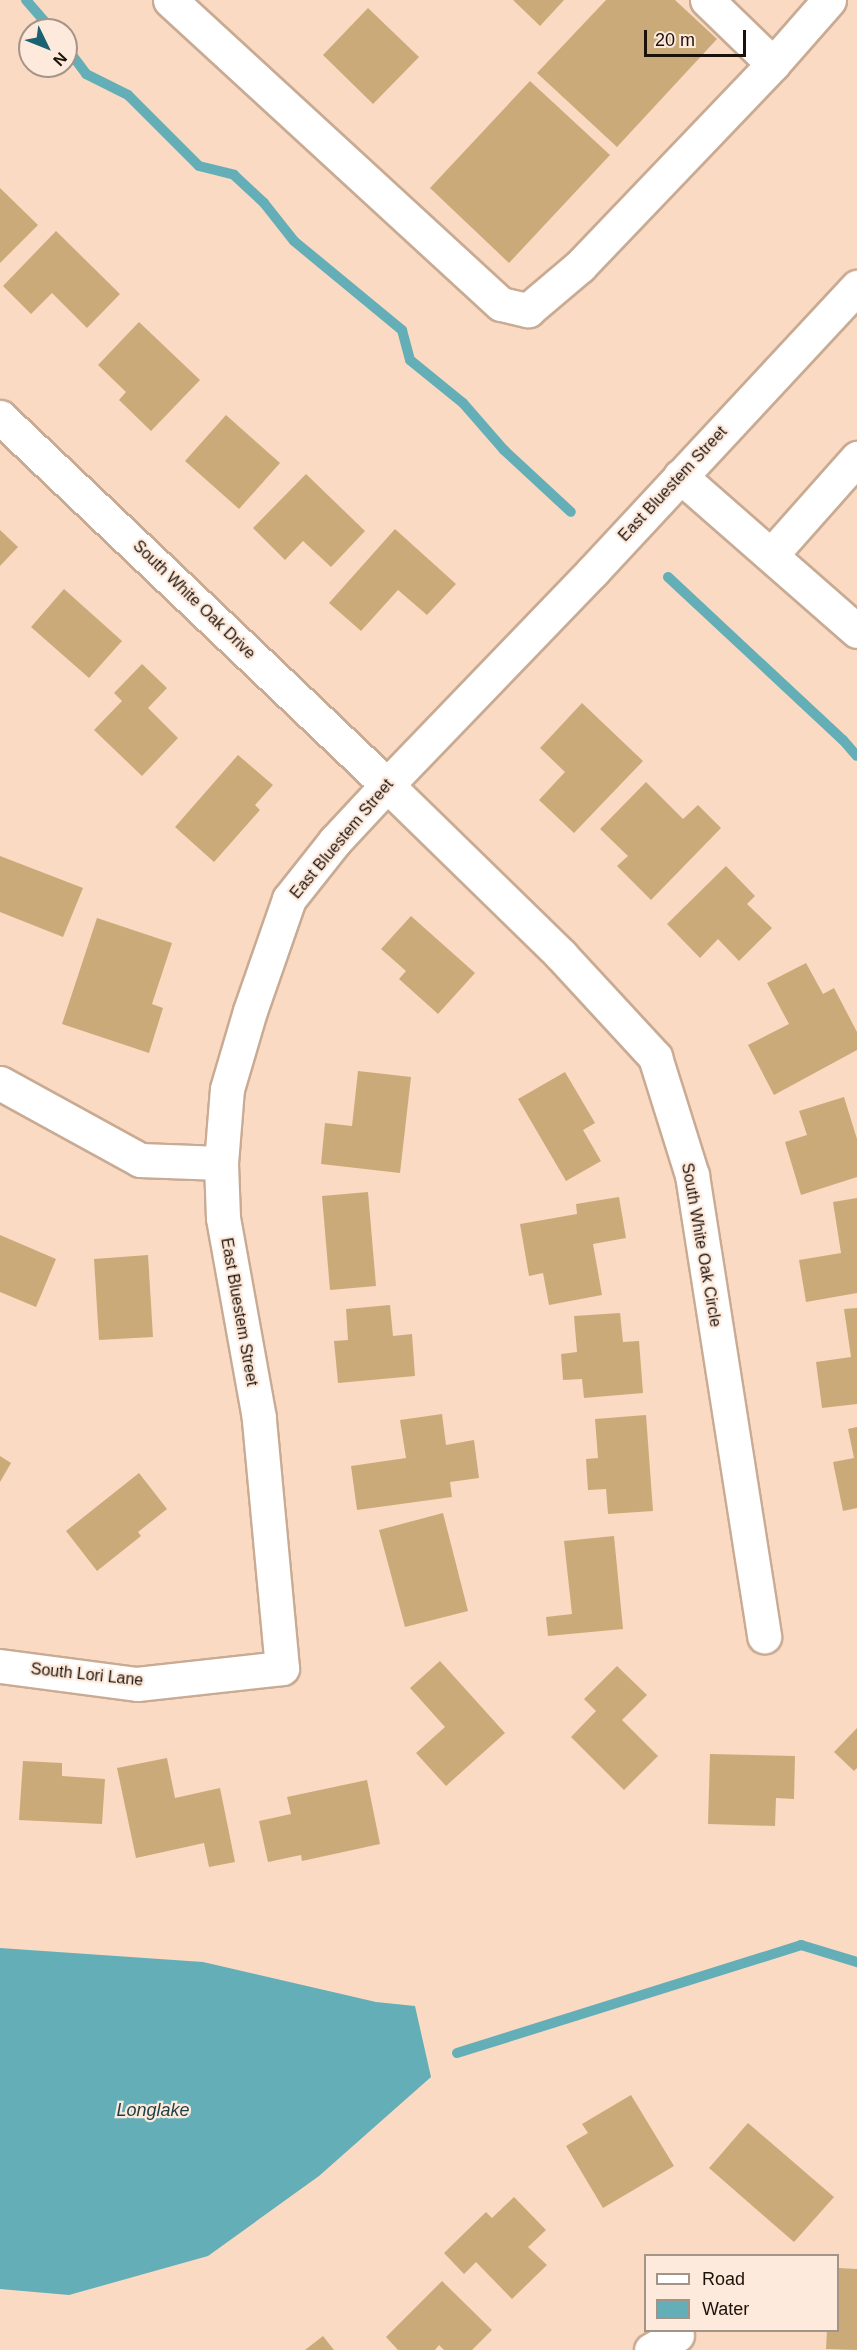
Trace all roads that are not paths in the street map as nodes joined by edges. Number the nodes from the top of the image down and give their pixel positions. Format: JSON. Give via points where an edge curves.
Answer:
{"nodes":[{"id":1,"x":170,"y":0,"type":"edge"},
{"id":2,"x":706,"y":0,"type":"edge"},
{"id":3,"x":829,"y":0,"type":"edge"},
{"id":4,"x":773,"y":64,"type":"junction"},
{"id":5,"x":857,"y":287,"type":"edge"},
{"id":6,"x":0,"y":417,"type":"edge"},
{"id":7,"x":857,"y":458,"type":"edge"},
{"id":8,"x":680,"y":476,"type":"junction"},
{"id":9,"x":771,"y":555,"type":"junction"},
{"id":10,"x":857,"y":631,"type":"edge"},
{"id":11,"x":387,"y":784,"type":"junction"},
{"id":12,"x":0,"y":1083,"type":"edge"},
{"id":13,"x":221,"y":1163,"type":"junction"},
{"id":14,"x":764,"y":1636,"type":"dead end"},
{"id":15,"x":0,"y":1666,"type":"edge"},
{"id":16,"x":282,"y":1668,"type":"joint"}],
"edges":[{"from":1,"to":4,"type":"street","via":[[501,304],[528,310],[580,266]]},
{"from":2,"to":4,"type":"street"},
{"from":3,"to":4,"type":"street"},
{"from":5,"to":8,"type":"street","name":"East Bluestem Street"},
{"from":6,"to":11,"type":"street","name":"South White Oak Drive"},
{"from":7,"to":9,"type":"street"},
{"from":8,"to":9,"type":"street"},
{"from":8,"to":11,"type":"street","name":"East Bluestem Street"},
{"from":9,"to":10,"type":"street"},
{"from":11,"to":13,"type":"street","name":"East Bluestem Street","via":[[289,899],[227,1089]]},
{"from":11,"to":14,"type":"street","name":"South White Oak Circle","via":[[561,955],[656,1057],[692,1175]]},
{"from":12,"to":13,"type":"street","via":[[140,1160]]},
{"from":13,"to":16,"type":"street","name":"East Bluestem Street","via":[[222,1218],[259,1419]]},
{"from":15,"to":16,"type":"street","name":"South Lori Lane","via":[[137,1684]]}]}
